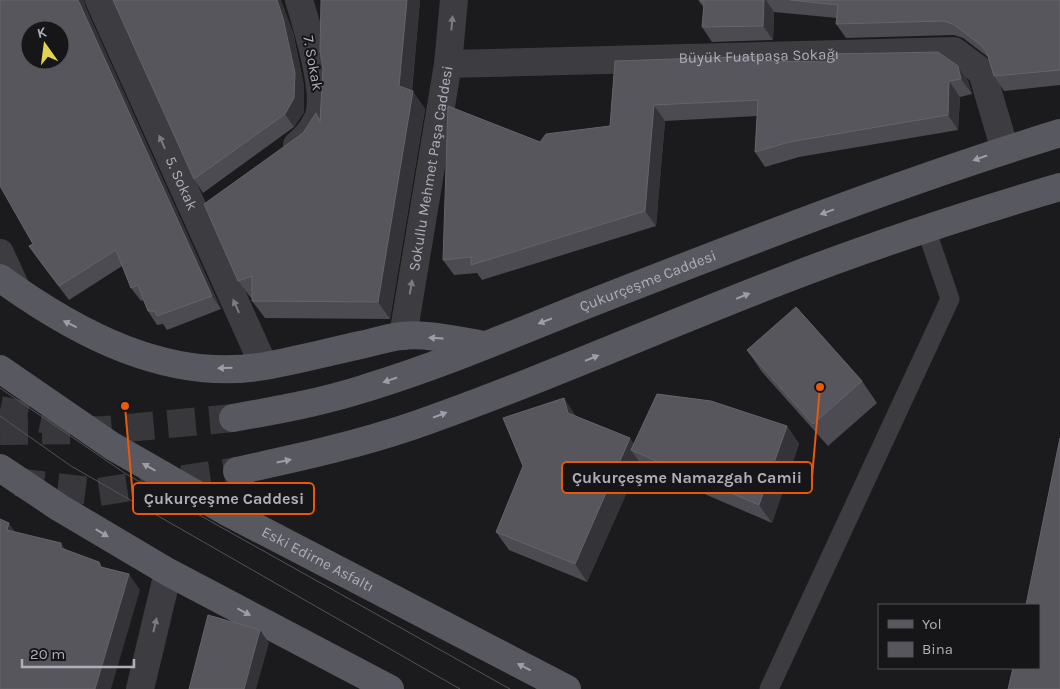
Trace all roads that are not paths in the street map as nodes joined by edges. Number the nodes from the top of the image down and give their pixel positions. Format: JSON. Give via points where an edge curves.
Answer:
{"nodes":[{"id":1,"x":99,"y":0,"type":"edge"},
{"id":2,"x":299,"y":0,"type":"edge"},
{"id":3,"x":454,"y":0,"type":"edge"},
{"id":4,"x":448,"y":64,"type":"junction"},
{"id":5,"x":1060,"y":133,"type":"edge"},
{"id":6,"x":1005,"y":150,"type":"junction"},
{"id":7,"x":275,"y":161,"type":"edge"},
{"id":8,"x":1060,"y":187,"type":"edge"},
{"id":9,"x":220,"y":200,"type":"edge"},
{"id":10,"x":196,"y":217,"type":"junction"},
{"id":11,"x":926,"y":229,"type":"junction"},
{"id":12,"x":0,"y":253,"type":"edge"},
{"id":13,"x":8,"y":284,"type":"edge"},
{"id":14,"x":403,"y":336,"type":"junction"},
{"id":15,"x":484,"y":345,"type":"junction"},
{"id":16,"x":264,"y":366,"type":"junction"},
{"id":17,"x":0,"y":368,"type":"edge"},
{"id":18,"x":233,"y":418,"type":"tunnel mouth"},
{"id":19,"x":0,"y":468,"type":"edge"},
{"id":20,"x":237,"y":471,"type":"tunnel mouth"},
{"id":21,"x":0,"y":486,"type":"edge"},
{"id":22,"x":60,"y":508,"type":"junction"},
{"id":23,"x":168,"y":572,"type":"junction"},
{"id":24,"x":140,"y":689,"type":"edge"},
{"id":25,"x":390,"y":689,"type":"edge"},
{"id":26,"x":567,"y":689,"type":"edge"},
{"id":27,"x":769,"y":689,"type":"edge"}],
"edges":[{"from":10,"to":1,"type":"street","name":"5. Sokak","one_way":true},
{"from":2,"to":7,"type":"street","name":"7. Sokak","via":[[320,85],[319,116],[306,138]]},
{"from":4,"to":3,"type":"street","name":"Sokullu Mehmet Paşa Caddesi","one_way":true},
{"from":4,"to":6,"type":"street","name":"Büyük Fuatpaşa Sokağı","via":[[954,52],[982,72]]},
{"from":14,"to":4,"type":"street","name":"Sokullu Mehmet Paşa Caddesi","one_way":true},
{"from":5,"to":6,"type":"main road","name":"Çukurçeşme Caddesi"},
{"from":6,"to":15,"type":"main road","name":"Çukurçeşme Caddesi","one_way":true,"via":[[769,233]]},
{"from":8,"to":11,"type":"main road"},
{"from":9,"to":10,"type":"street"},
{"from":16,"to":10,"type":"street","name":"5. Sokak","one_way":true},
{"from":20,"to":11,"type":"main road","one_way":true,"via":[[307,456],[413,426],[777,282]]},
{"from":11,"to":27,"type":"lane","via":[[950,299]]},
{"from":12,"to":13,"type":"street"},
{"from":16,"to":13,"type":"main road","one_way":true,"via":[[222,369],[183,366],[140,355],[60,319]]},
{"from":15,"to":14,"type":"main road","one_way":true},
{"from":14,"to":16,"type":"main road"},
{"from":15,"to":18,"type":"main road","name":"Çukurçeşme Caddesi","one_way":true,"via":[[366,388],[293,408]]},
{"from":26,"to":17,"type":"main road","name":"Eski Edirne Asfaltı","one_way":true,"via":[[227,512],[112,446]]},
{"from":19,"to":22,"type":"main road"},
{"from":21,"to":22,"type":"main road"},
{"from":22,"to":23,"type":"main road","one_way":true},
{"from":24,"to":23,"type":"street","one_way":true},
{"from":23,"to":25,"type":"main road","one_way":true}]}
